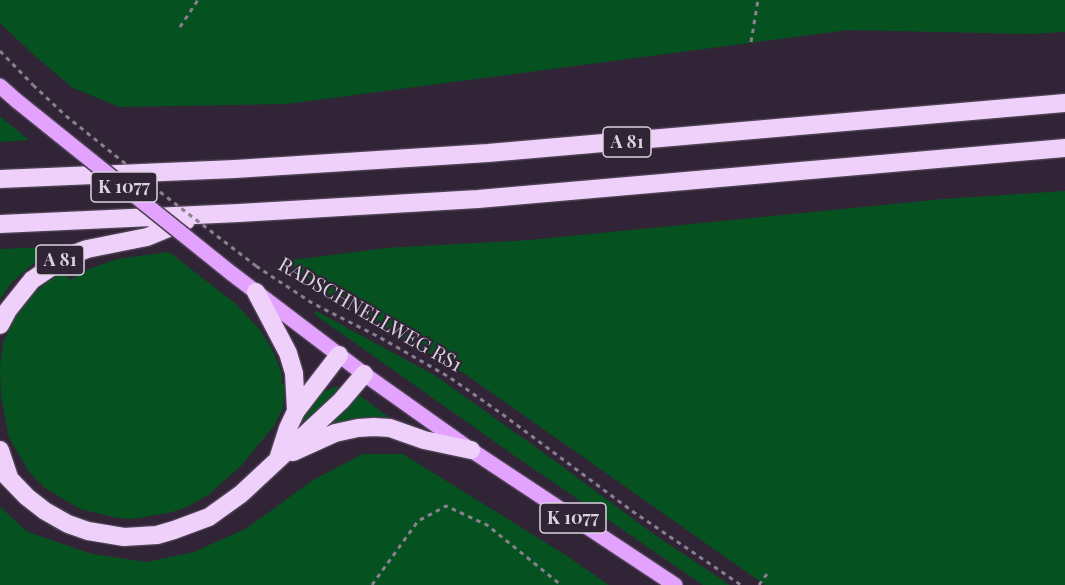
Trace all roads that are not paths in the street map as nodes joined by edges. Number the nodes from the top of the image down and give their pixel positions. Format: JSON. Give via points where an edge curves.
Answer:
{"nodes":[{"id":1,"x":0,"y":86,"type":"edge"},
{"id":2,"x":1065,"y":103,"type":"edge"},
{"id":3,"x":1065,"y":148,"type":"edge"},
{"id":4,"x":0,"y":179,"type":"edge"},
{"id":5,"x":200,"y":215,"type":"junction"},
{"id":6,"x":0,"y":224,"type":"edge"},
{"id":7,"x":256,"y":292,"type":"junction"},
{"id":8,"x":0,"y":325,"type":"edge"},
{"id":9,"x":339,"y":355,"type":"junction"},
{"id":10,"x":364,"y":374,"type":"junction"},
{"id":11,"x":296,"y":411,"type":"junction"},
{"id":12,"x":0,"y":450,"type":"edge"},
{"id":13,"x":471,"y":450,"type":"junction"},
{"id":14,"x":278,"y":459,"type":"junction"},
{"id":15,"x":4,"y":473,"type":"edge"},
{"id":16,"x":675,"y":585,"type":"edge"}],
"edges":[{"from":1,"to":7,"type":"main road","number":"K 1077","bridge":true},
{"from":2,"to":4,"type":"highway","number":"A 81","via":[[488,153]]},
{"from":3,"to":5,"type":"highway","number":"A 81","via":[[478,199]]},
{"from":5,"to":6,"type":"highway","number":"A 81"},
{"from":5,"to":8,"type":"highway","number":"A 81","via":[[147,237],[66,257],[32,280]]},
{"from":7,"to":9,"type":"main road","number":"K 1077"},
{"from":7,"to":11,"type":"highway","via":[[288,353],[294,373]]},
{"from":9,"to":10,"type":"main road","number":"K 1077"},
{"from":9,"to":11,"type":"highway"},
{"from":10,"to":13,"type":"main road","number":"K 1077"},
{"from":10,"to":14,"type":"highway","via":[[341,401]]},
{"from":11,"to":14,"type":"highway"},
{"from":12,"to":15,"type":"highway"},
{"from":13,"to":14,"type":"highway","via":[[374,427],[336,433]]},
{"from":13,"to":16,"type":"main road","number":"K 1077"},
{"from":14,"to":15,"type":"highway","via":[[209,517],[174,531],[140,537],[106,535],[68,524],[27,497]]}]}
